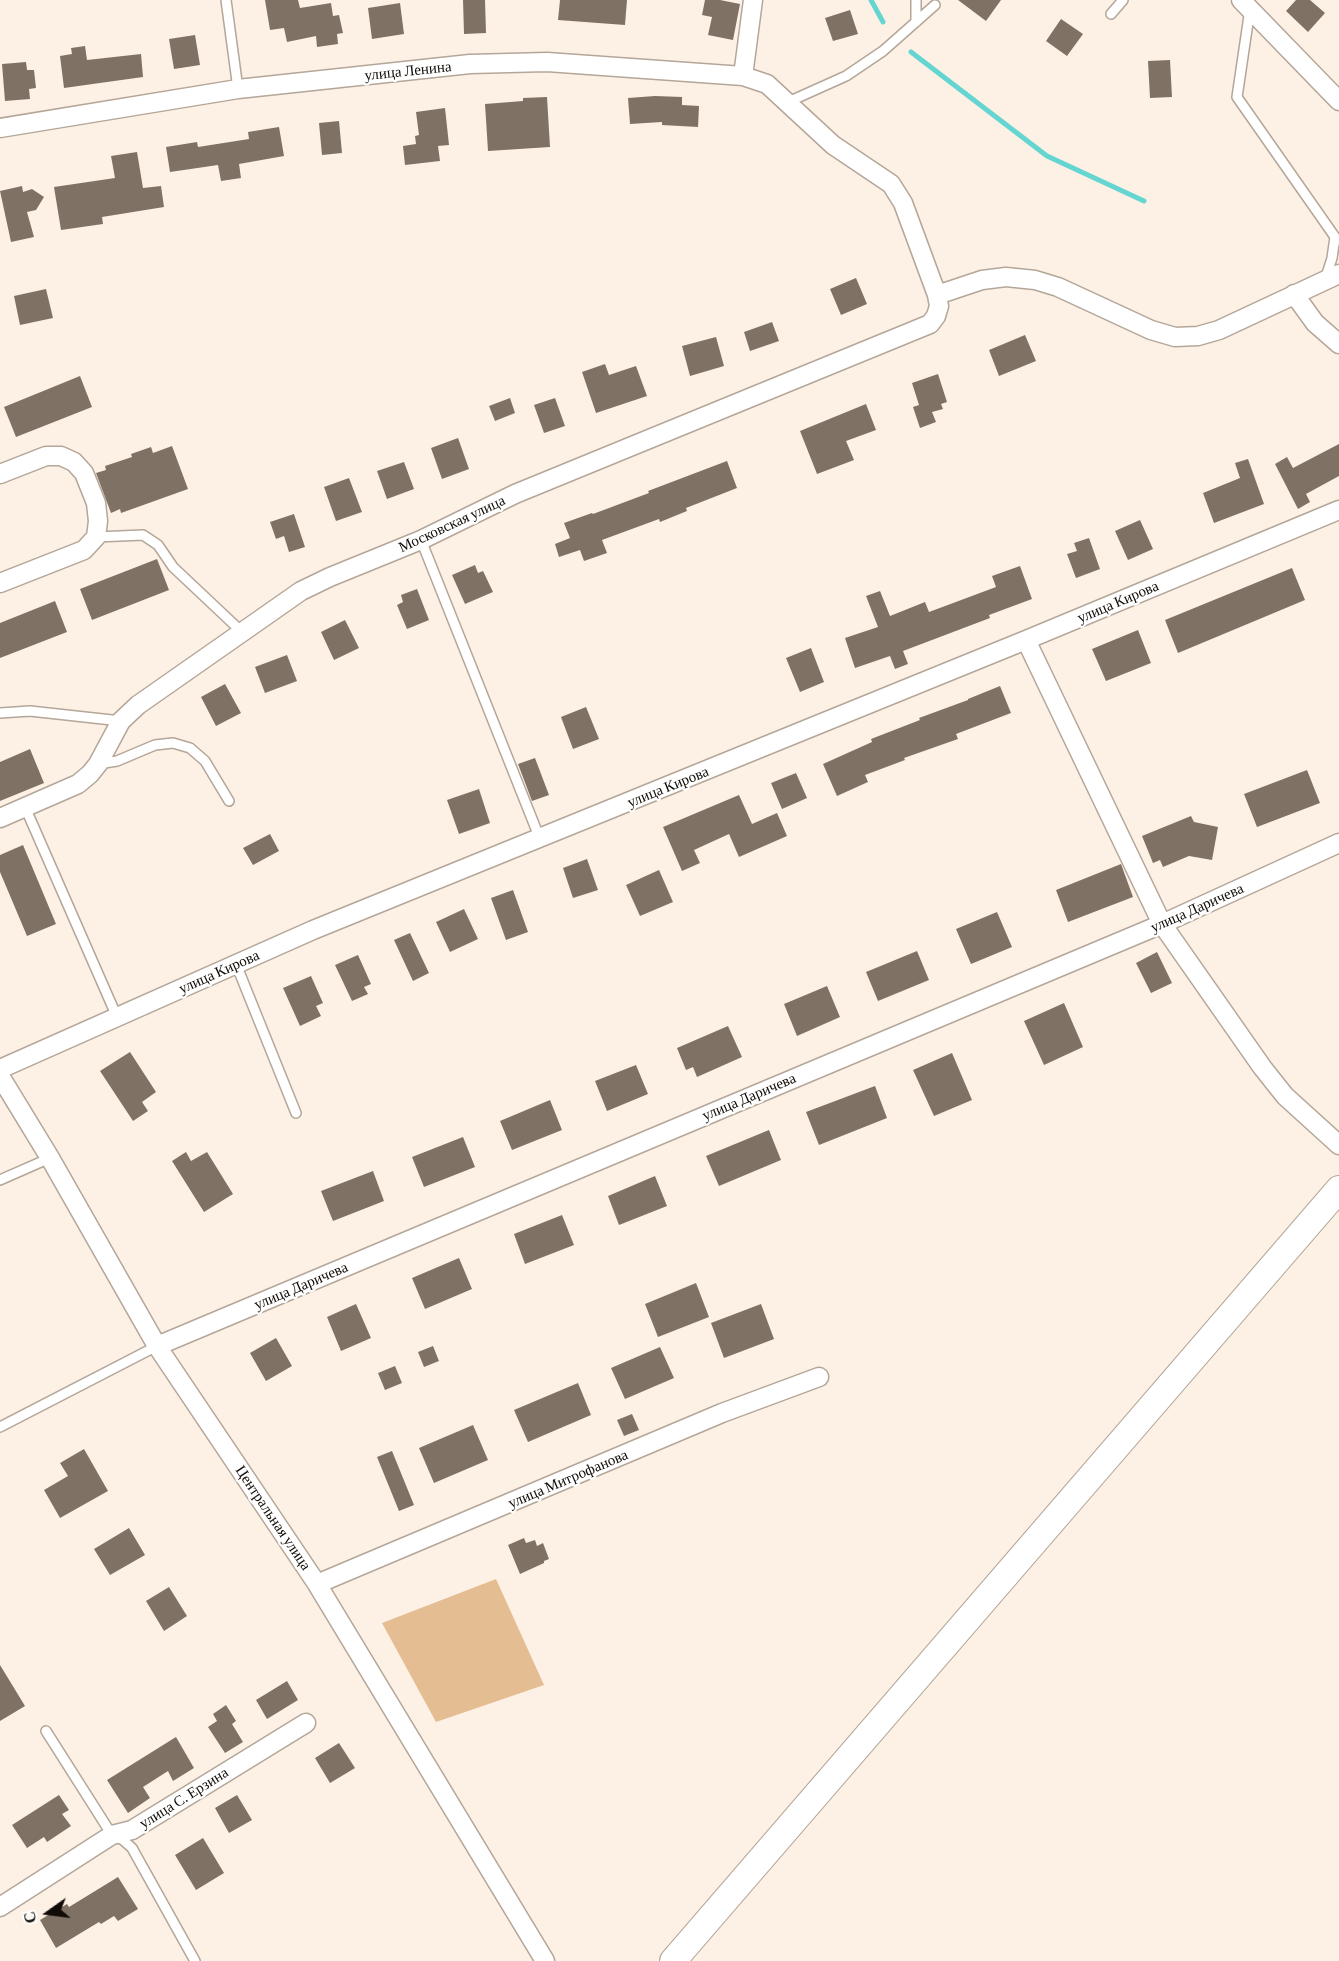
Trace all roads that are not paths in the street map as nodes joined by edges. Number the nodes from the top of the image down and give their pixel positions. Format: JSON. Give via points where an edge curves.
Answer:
{"nodes":[{"id":1,"x":226,"y":0,"type":"edge"},
{"id":2,"x":753,"y":0,"type":"edge"},
{"id":3,"x":916,"y":0,"type":"edge"},
{"id":4,"x":1123,"y":0,"type":"edge"},
{"id":5,"x":1245,"y":4,"type":"edge"},
{"id":6,"x":935,"y":5,"type":"dead end"},
{"id":7,"x":1111,"y":14,"type":"dead end"},
{"id":8,"x":916,"y":22,"type":"junction"},
{"id":9,"x":742,"y":76,"type":"junction"},
{"id":10,"x":238,"y":89,"type":"junction"},
{"id":11,"x":1339,"y":101,"type":"edge"},
{"id":12,"x":788,"y":102,"type":"junction"},
{"id":13,"x":0,"y":128,"type":"edge"},
{"id":14,"x":1337,"y":238,"type":"edge"},
{"id":15,"x":1332,"y":277,"type":"edge"},
{"id":16,"x":1294,"y":294,"type":"junction"},
{"id":17,"x":937,"y":295,"type":"junction"},
{"id":18,"x":1339,"y":344,"type":"edge"},
{"id":19,"x":0,"y":474,"type":"edge"},
{"id":20,"x":1339,"y":510,"type":"edge"},
{"id":21,"x":96,"y":537,"type":"junction"},
{"id":22,"x":421,"y":540,"type":"junction"},
{"id":23,"x":0,"y":583,"type":"edge"},
{"id":24,"x":242,"y":632,"type":"junction"},
{"id":25,"x":1026,"y":640,"type":"junction"},
{"id":26,"x":0,"y":713,"type":"edge"},
{"id":27,"x":121,"y":721,"type":"junction"},
{"id":28,"x":98,"y":764,"type":"junction"},
{"id":29,"x":229,"y":801,"type":"dead end"},
{"id":30,"x":25,"y":807,"type":"junction"},
{"id":31,"x":0,"y":818,"type":"edge"},
{"id":32,"x":540,"y":839,"type":"junction"},
{"id":33,"x":1339,"y":843,"type":"edge"},
{"id":34,"x":1162,"y":924,"type":"junction"},
{"id":35,"x":236,"y":964,"type":"junction"},
{"id":36,"x":117,"y":1017,"type":"junction"},
{"id":37,"x":0,"y":1069,"type":"edge"},
{"id":38,"x":0,"y":1076,"type":"edge"},
{"id":39,"x":296,"y":1113,"type":"dead end"},
{"id":40,"x":1339,"y":1145,"type":"edge"},
{"id":41,"x":50,"y":1158,"type":"junction"},
{"id":42,"x":0,"y":1180,"type":"edge"},
{"id":43,"x":1339,"y":1189,"type":"edge"},
{"id":44,"x":157,"y":1347,"type":"junction"},
{"id":45,"x":819,"y":1377,"type":"dead end"},
{"id":46,"x":0,"y":1427,"type":"edge"},
{"id":47,"x":317,"y":1584,"type":"junction"},
{"id":48,"x":306,"y":1723,"type":"dead end"},
{"id":49,"x":46,"y":1731,"type":"dead end"},
{"id":50,"x":112,"y":1835,"type":"junction"},
{"id":51,"x":0,"y":1907,"type":"edge"},
{"id":52,"x":195,"y":1961,"type":"edge"},
{"id":53,"x":545,"y":1961,"type":"edge"},
{"id":54,"x":673,"y":1961,"type":"edge"}],
"edges":[{"from":1,"to":10,"type":"lane"},
{"from":2,"to":9,"type":"street"},
{"from":3,"to":8,"type":"lane"},
{"from":4,"to":7,"type":"lane"},
{"from":5,"to":11,"type":"street"},
{"from":5,"to":14,"type":"lane","via":[[1238,97]]},
{"from":6,"to":8,"type":"lane"},
{"from":8,"to":12,"type":"lane","via":[[846,76]]},
{"from":9,"to":10,"type":"street","name":"улица Ленина","via":[[547,63],[470,64]]},
{"from":9,"to":12,"type":"street","name":"улица Ленина","via":[[767,84]]},
{"from":10,"to":13,"type":"street","name":"улица Ленина"},
{"from":12,"to":17,"type":"street","name":"улица Ленина","via":[[833,145],[891,184],[903,203]]},
{"from":14,"to":15,"type":"lane"},
{"from":15,"to":16,"type":"street"},
{"from":16,"to":17,"type":"street","via":[[1219,330],[1175,337],[1035,280],[982,280]]},
{"from":16,"to":18,"type":"street","via":[[1315,323]]},
{"from":17,"to":22,"type":"street","name":"Московская улица","via":[[939,306],[930,324],[515,494]]},
{"from":19,"to":21,"type":"street","via":[[46,456],[61,456],[74,462],[84,473],[96,503]]},
{"from":20,"to":25,"type":"street","name":"улица Кирова"},
{"from":21,"to":23,"type":"street","via":[[84,550]]},
{"from":21,"to":24,"type":"lane","via":[[143,535],[158,544],[173,567]]},
{"from":22,"to":24,"type":"street","name":"Московская улица","via":[[302,591]]},
{"from":22,"to":32,"type":"lane"},
{"from":24,"to":27,"type":"street","name":"Московская улица"},
{"from":25,"to":32,"type":"street","name":"улица Кирова"},
{"from":25,"to":34,"type":"street"},
{"from":26,"to":27,"type":"lane","via":[[30,711]]},
{"from":27,"to":28,"type":"street","name":"Московская улица"},
{"from":28,"to":29,"type":"lane","via":[[173,743],[190,748],[206,761]]},
{"from":28,"to":30,"type":"street","name":"Московская улица","via":[[78,784]]},
{"from":30,"to":31,"type":"street","name":"Московская улица"},
{"from":30,"to":36,"type":"lane"},
{"from":32,"to":35,"type":"street","name":"улица Кирова"},
{"from":33,"to":34,"type":"street","name":"улица Даричева"},
{"from":34,"to":40,"type":"street","via":[[1286,1096]]},
{"from":34,"to":44,"type":"street","name":"улица Даричева"},
{"from":35,"to":36,"type":"street","name":"улица Кирова"},
{"from":35,"to":39,"type":"lane"},
{"from":36,"to":37,"type":"street","name":"улица Кирова"},
{"from":38,"to":41,"type":"street","name":"Центральная улица"},
{"from":41,"to":42,"type":"lane"},
{"from":41,"to":44,"type":"street","name":"Центральная улица"},
{"from":43,"to":54,"type":"main road"},
{"from":44,"to":46,"type":"lane"},
{"from":44,"to":47,"type":"street","name":"Центральная улица"},
{"from":45,"to":47,"type":"street","name":"улица Митрофанова","via":[[722,1413]]},
{"from":47,"to":53,"type":"street","name":"Центральная улица"},
{"from":48,"to":50,"type":"street","name":"улица С. Ерзина","via":[[132,1830]]},
{"from":49,"to":50,"type":"lane"},
{"from":50,"to":51,"type":"street","name":"улица С. Ерзина"},
{"from":50,"to":52,"type":"lane","via":[[132,1848]]}]}
